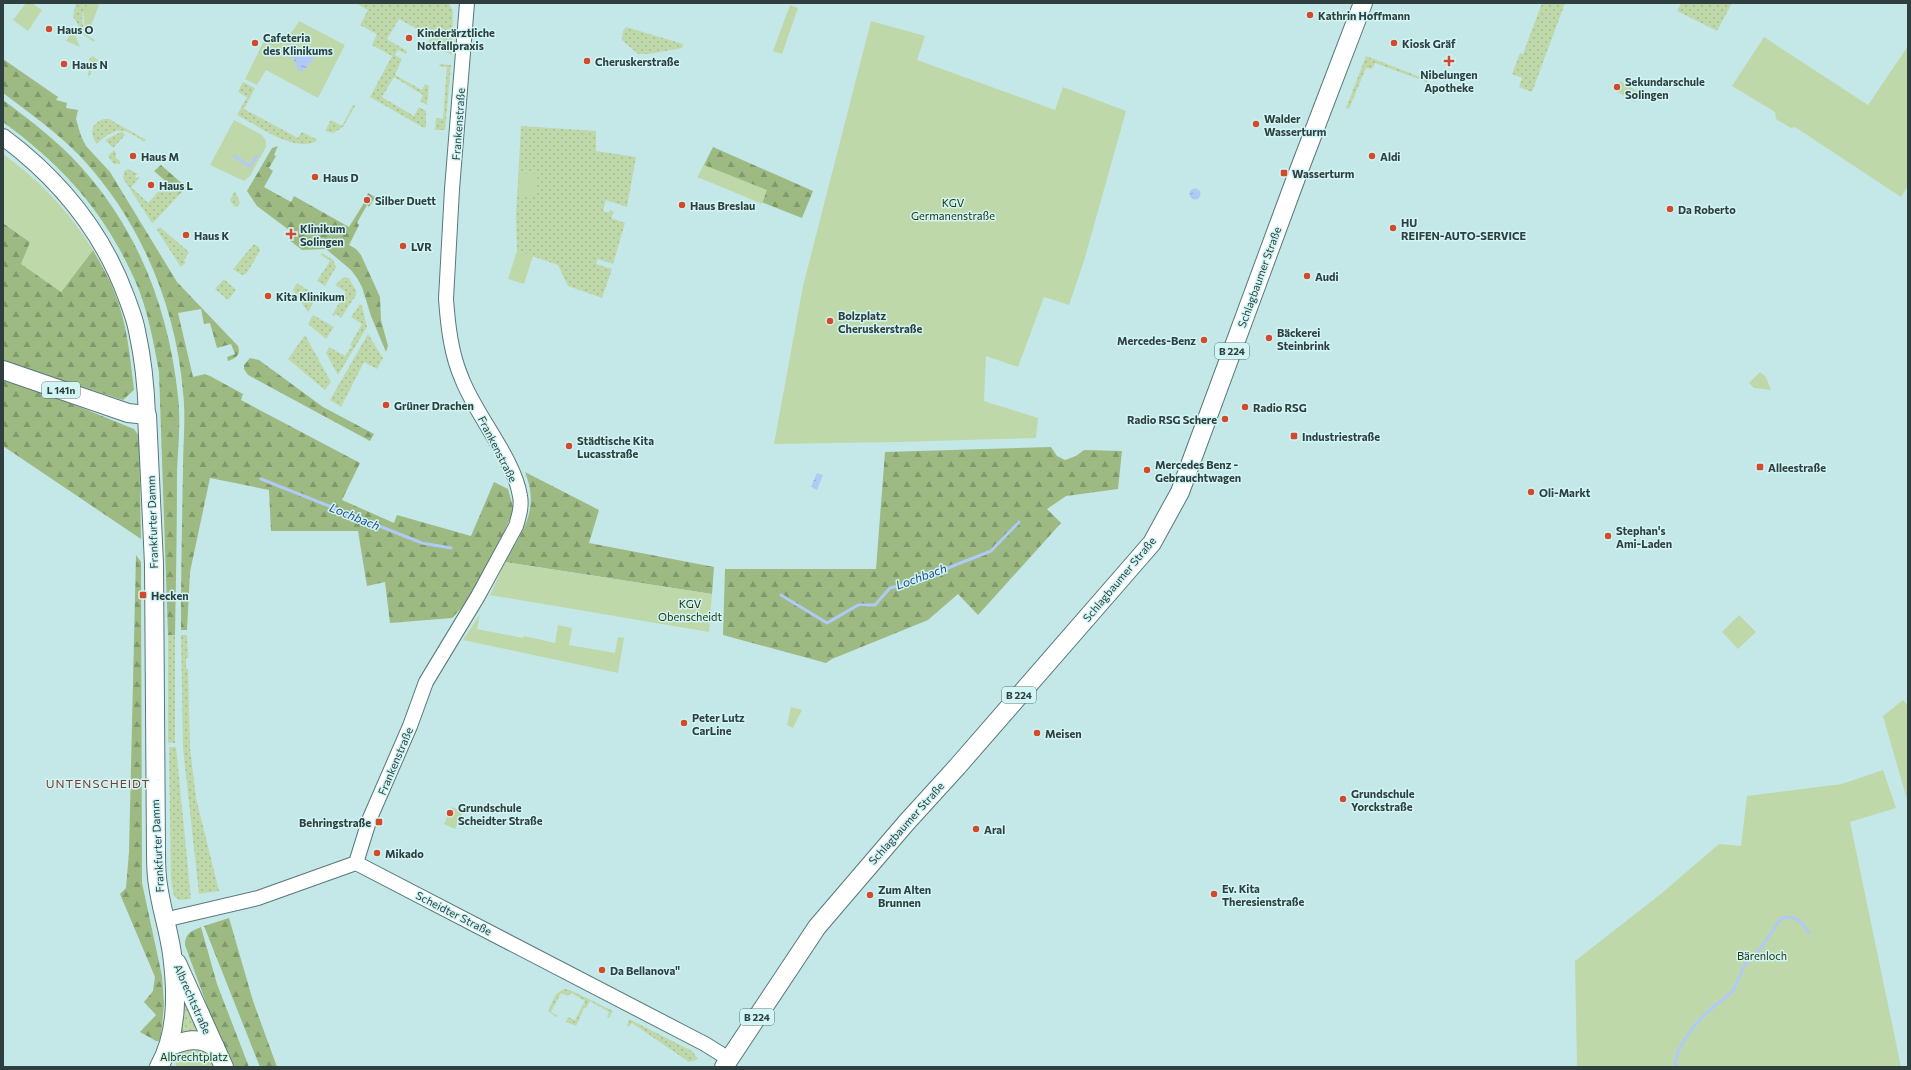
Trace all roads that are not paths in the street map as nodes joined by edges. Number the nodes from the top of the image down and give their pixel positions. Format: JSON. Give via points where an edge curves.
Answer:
{"nodes":[{"id":1,"x":467,"y":3,"type":"edge"},
{"id":2,"x":1363,"y":3,"type":"edge"},
{"id":3,"x":3,"y":137,"type":"edge"},
{"id":4,"x":3,"y":370,"type":"edge"},
{"id":5,"x":147,"y":415,"type":"junction"},
{"id":6,"x":356,"y":863,"type":"junction"},
{"id":7,"x":164,"y":920,"type":"junction"},
{"id":8,"x":172,"y":953,"type":"junction"},
{"id":9,"x":168,"y":1047,"type":"junction"},
{"id":10,"x":215,"y":1047,"type":"junction"},
{"id":11,"x":726,"y":1063,"type":"edge"},
{"id":12,"x":159,"y":1067,"type":"edge"},
{"id":13,"x":224,"y":1067,"type":"edge"}],
"edges":[{"from":1,"to":6,"type":"street","name":"Frankenstraße","via":[[452,191],[447,316],[453,350],[462,379],[511,470],[520,496],[520,516],[478,596],[426,682],[370,818]]},
{"from":2,"to":11,"type":"main road","name":"Schlagbaumer Straße","number":"B 224","via":[[1180,492],[1152,543],[817,927]]},
{"from":3,"to":5,"type":"main road","name":"Frankfurter Damm","via":[[62,189],[107,252],[119,276],[137,329]]},
{"from":4,"to":5,"type":"main road","number":"L 141n","via":[[128,413]]},
{"from":5,"to":7,"type":"main road","name":"Frankfurter Damm","via":[[154,564],[156,852]]},
{"from":6,"to":7,"type":"street","via":[[266,895]]},
{"from":6,"to":11,"type":"street","name":"Scheidter Straße","via":[[698,1040]]},
{"from":7,"to":8,"type":"main road","name":"Frankfurter Damm"},
{"from":8,"to":9,"type":"main road","via":[[175,1004]]},
{"from":8,"to":10,"type":"main road","name":"Albrechtstraße"},
{"from":9,"to":10,"type":"main road","via":[[191,1039]]},
{"from":9,"to":12,"type":"main road"},
{"from":10,"to":13,"type":"main road","name":"Albrechtstraße"}]}
